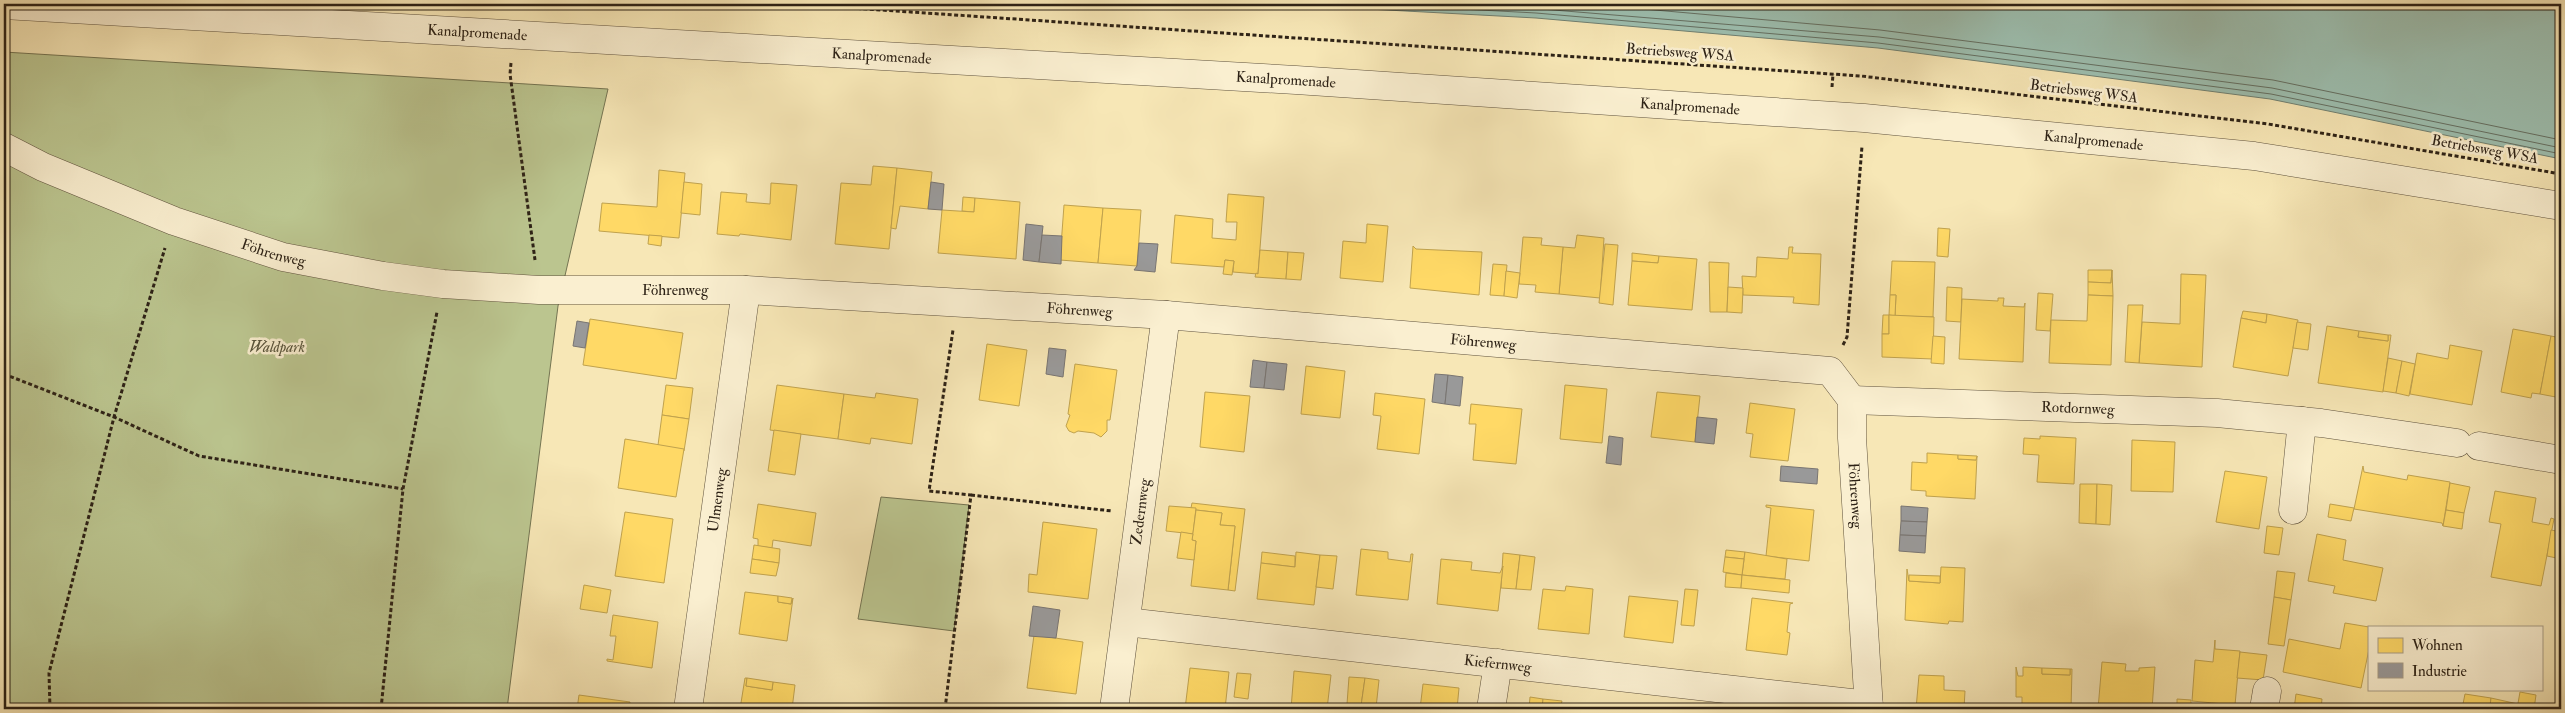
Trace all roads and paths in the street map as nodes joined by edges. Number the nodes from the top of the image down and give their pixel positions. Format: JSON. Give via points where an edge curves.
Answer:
{"nodes":[{"id":1,"x":792,"y":4,"type":"edge"},
{"id":2,"x":4,"y":5,"type":"edge"},
{"id":3,"x":512,"y":35,"type":"junction"},
{"id":4,"x":1834,"y":74,"type":"junction"},
{"id":5,"x":1832,"y":92,"type":"dead end"},
{"id":6,"x":4,"y":147,"type":"edge"},
{"id":7,"x":1859,"y":174,"type":"dead end"},
{"id":8,"x":2561,"y":174,"type":"edge"},
{"id":9,"x":2561,"y":206,"type":"edge"},
{"id":10,"x":174,"y":220,"type":"junction"},
{"id":11,"x":442,"y":284,"type":"junction"},
{"id":12,"x":538,"y":290,"type":"junction"},
{"id":13,"x":746,"y":290,"type":"junction"},
{"id":14,"x":957,"y":303,"type":"junction"},
{"id":15,"x":1166,"y":315,"type":"junction"},
{"id":16,"x":1830,"y":371,"type":"junction"},
{"id":17,"x":4,"y":374,"type":"edge"},
{"id":18,"x":1852,"y":400,"type":"junction"},
{"id":19,"x":114,"y":417,"type":"junction"},
{"id":20,"x":2302,"y":421,"type":"junction"},
{"id":21,"x":2561,"y":460,"type":"edge"},
{"id":22,"x":403,"y":490,"type":"junction"},
{"id":23,"x":971,"y":495,"type":"junction"},
{"id":24,"x":2293,"y":510,"type":"dead end"},
{"id":25,"x":1140,"y":514,"type":"junction"},
{"id":26,"x":1126,"y":622,"type":"junction"},
{"id":27,"x":1498,"y":663,"type":"junction"},
{"id":28,"x":1869,"y":707,"type":"edge"},
{"id":29,"x":50,"y":709,"type":"edge"},
{"id":30,"x":382,"y":709,"type":"edge"},
{"id":31,"x":688,"y":709,"type":"edge"},
{"id":32,"x":945,"y":709,"type":"edge"},
{"id":33,"x":1114,"y":709,"type":"edge"},
{"id":34,"x":1492,"y":709,"type":"edge"}],
"edges":[{"from":1,"to":4,"type":"path","name":"Betriebsweg WSA"},
{"from":2,"to":3,"type":"street","name":"Kanalpromenade"},
{"from":3,"to":9,"type":"street","name":"Kanalpromenade","via":[[1276,79],[1864,118],[2254,156]]},
{"from":3,"to":12,"type":"path","via":[[510,74]]},
{"from":4,"to":5,"type":"path"},
{"from":4,"to":8,"type":"path","name":"Betriebsweg WSA","via":[[2268,124]]},
{"from":6,"to":10,"type":"street","name":"Föhrenweg","via":[[43,167]]},
{"from":7,"to":16,"type":"path","via":[[1847,337]]},
{"from":10,"to":11,"type":"street","name":"Föhrenweg","via":[[283,257]]},
{"from":10,"to":19,"type":"path"},
{"from":11,"to":12,"type":"street","name":"Föhrenweg"},
{"from":11,"to":22,"type":"path"},
{"from":12,"to":13,"type":"street","name":"Föhrenweg"},
{"from":13,"to":14,"type":"street","name":"Föhrenweg"},
{"from":13,"to":31,"type":"street","name":"Ulmenweg"},
{"from":14,"to":15,"type":"street","name":"Föhrenweg"},
{"from":14,"to":23,"type":"path","via":[[929,491]]},
{"from":15,"to":16,"type":"street","name":"Föhrenweg"},
{"from":15,"to":25,"type":"street","name":"Zedernweg"},
{"from":16,"to":18,"type":"street"},
{"from":17,"to":19,"type":"path"},
{"from":18,"to":20,"type":"street","name":"Rotdornweg","via":[[2217,413]]},
{"from":18,"to":28,"type":"street","name":"Föhrenweg"},
{"from":19,"to":22,"type":"path","via":[[199,456]]},
{"from":19,"to":29,"type":"path","via":[[49,673]]},
{"from":20,"to":21,"type":"street","name":"Rotdornweg"},
{"from":20,"to":24,"type":"street"},
{"from":22,"to":30,"type":"path"},
{"from":23,"to":25,"type":"path"},
{"from":23,"to":32,"type":"path"},
{"from":25,"to":26,"type":"street","name":"Zedernweg"},
{"from":26,"to":27,"type":"street","name":"Kiefernweg"},
{"from":26,"to":33,"type":"street","name":"Zedernweg"},
{"from":27,"to":28,"type":"street","name":"Kiefernweg"},
{"from":27,"to":34,"type":"street"}]}
